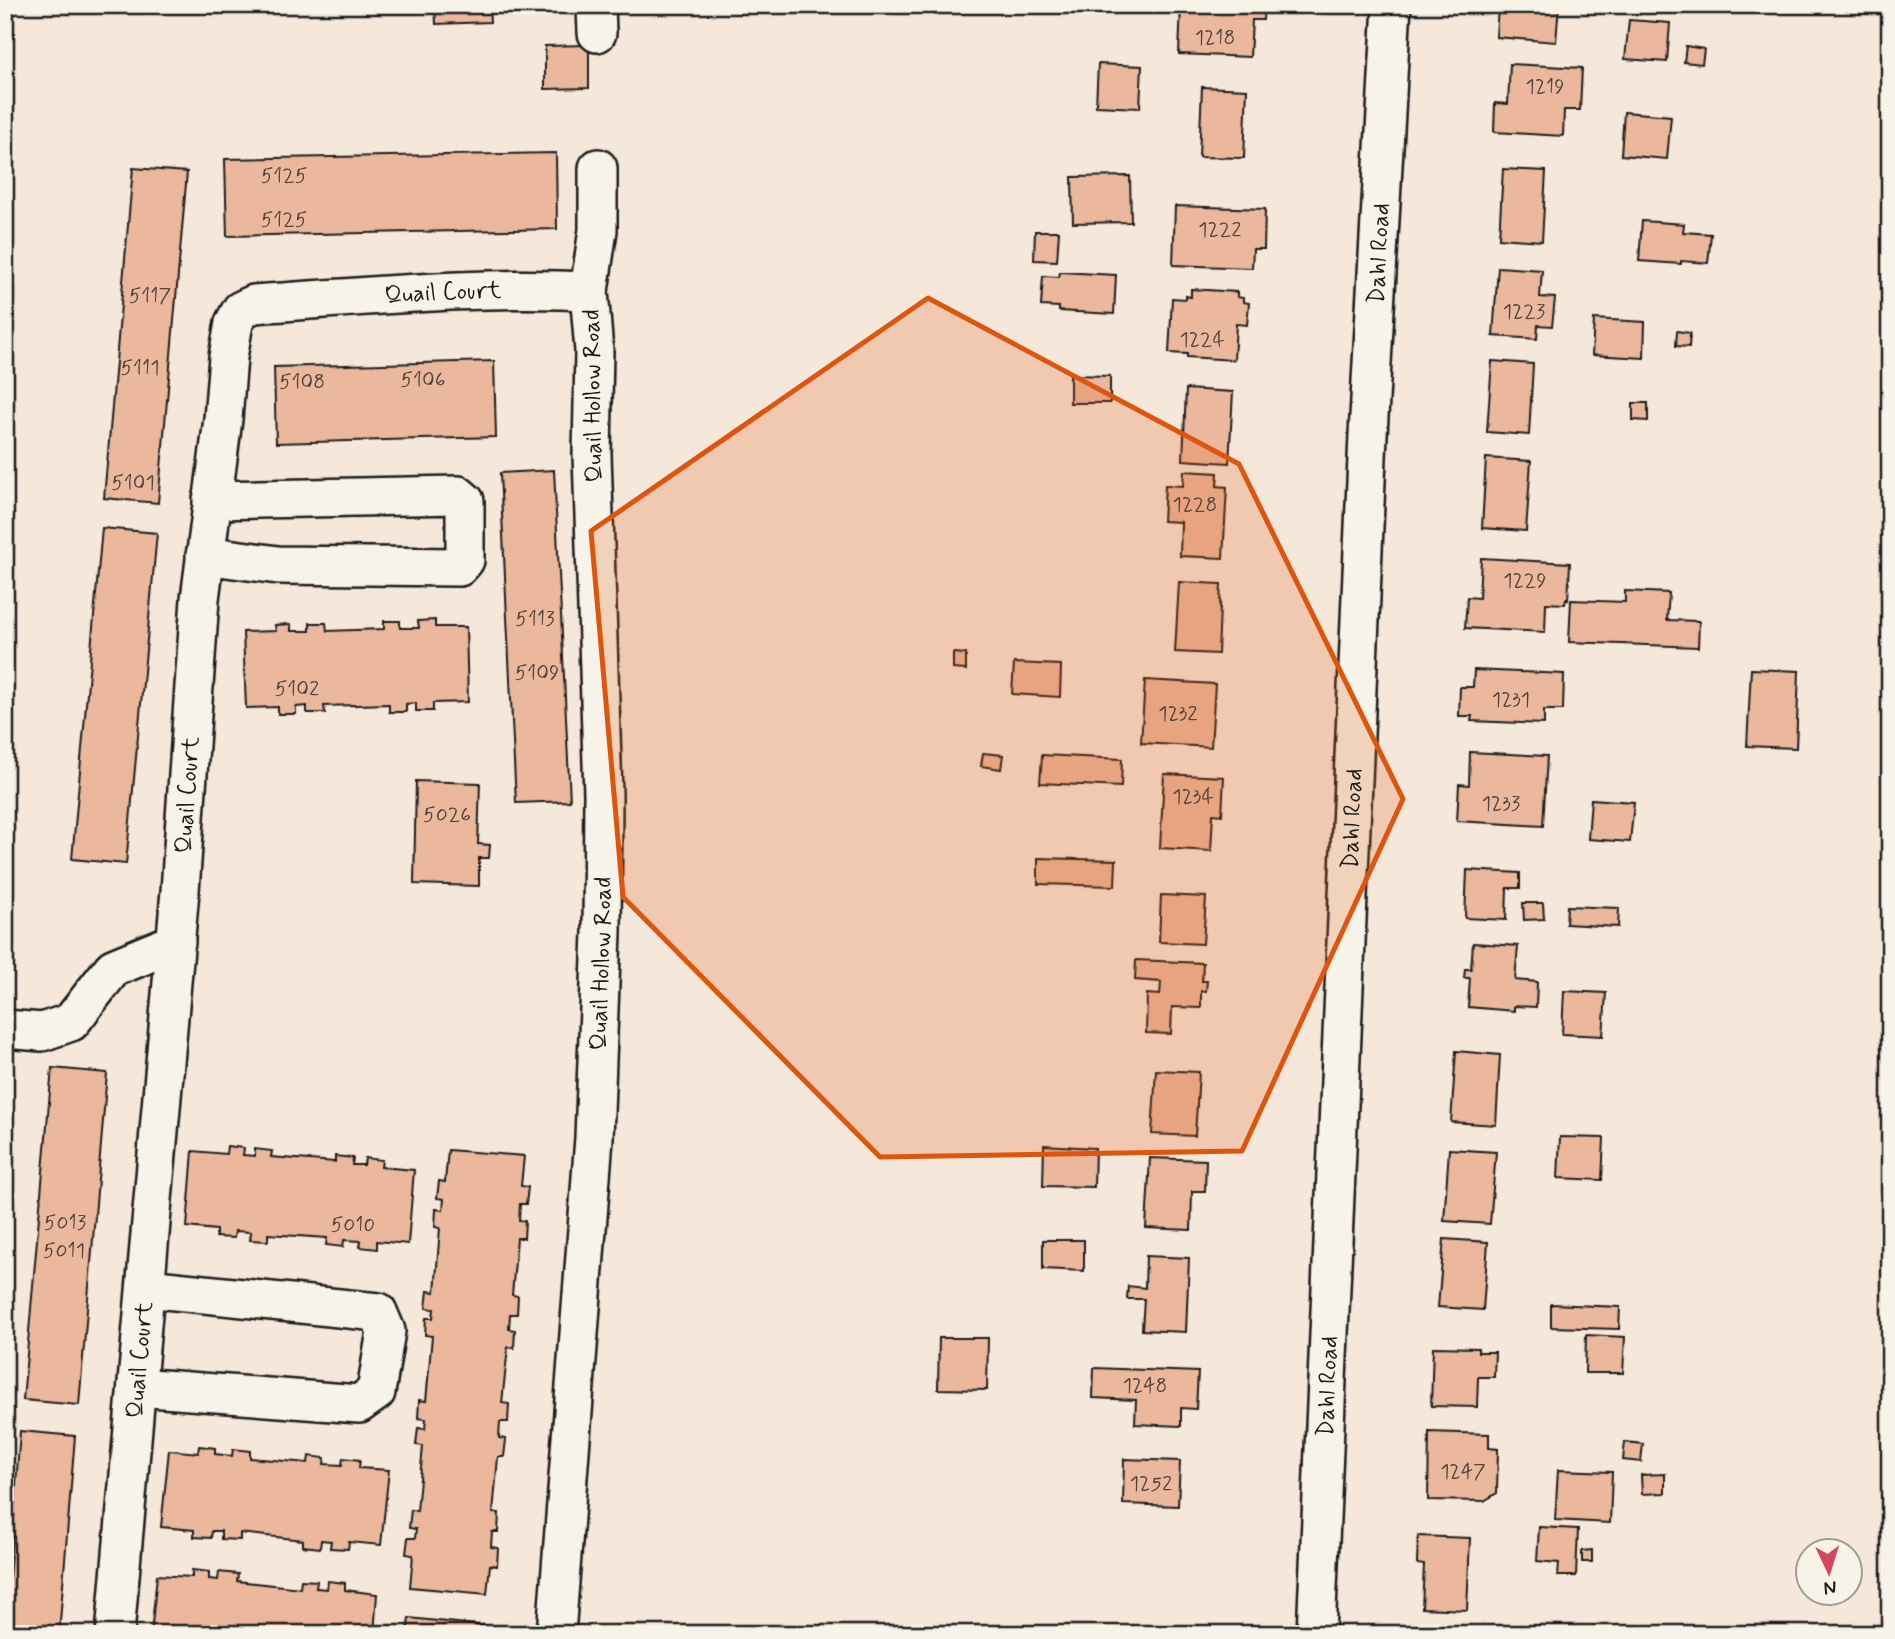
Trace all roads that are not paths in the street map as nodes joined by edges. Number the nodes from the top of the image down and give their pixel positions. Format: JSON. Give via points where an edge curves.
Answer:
{"nodes":[{"id":1,"x":1392,"y":5,"type":"edge"},
{"id":2,"x":598,"y":168,"type":"dead end"},
{"id":3,"x":589,"y":291,"type":"junction"},
{"id":4,"x":212,"y":500,"type":"junction"},
{"id":5,"x":205,"y":555,"type":"junction"},
{"id":6,"x":176,"y":942,"type":"junction"},
{"id":7,"x":5,"y":1029,"type":"edge"},
{"id":8,"x":146,"y":1288,"type":"junction"},
{"id":9,"x":137,"y":1387,"type":"junction"},
{"id":10,"x":115,"y":1634,"type":"edge"},
{"id":11,"x":556,"y":1634,"type":"edge"},
{"id":12,"x":1317,"y":1634,"type":"edge"}],
"edges":[{"from":1,"to":12,"type":"street","name":"Dahl Road","via":[[1368,435]]},
{"from":2,"to":3,"type":"street","name":"Quail Hollow Road","via":[[598,230]]},
{"from":3,"to":4,"type":"street","name":"Quail Court","via":[[457,291],[254,304],[241,310],[228,357]]},
{"from":3,"to":11,"type":"street","name":"Quail Hollow Road","via":[[603,794],[602,932],[594,1138]]},
{"from":4,"to":5,"type":"street","name":"Quail Court"},
{"from":4,"to":5,"type":"street","via":[[458,495],[465,501],[465,560],[459,567],[278,565]]},
{"from":5,"to":6,"type":"street","name":"Quail Court"},
{"from":6,"to":7,"type":"street","via":[[113,968],[71,1022],[43,1032]]},
{"from":6,"to":8,"type":"street","name":"Quail Court"},
{"from":8,"to":9,"type":"street","name":"Quail Court"},
{"from":8,"to":9,"type":"street","via":[[378,1312],[386,1331],[376,1392],[359,1404]]},
{"from":9,"to":10,"type":"street","name":"Quail Court"}]}
